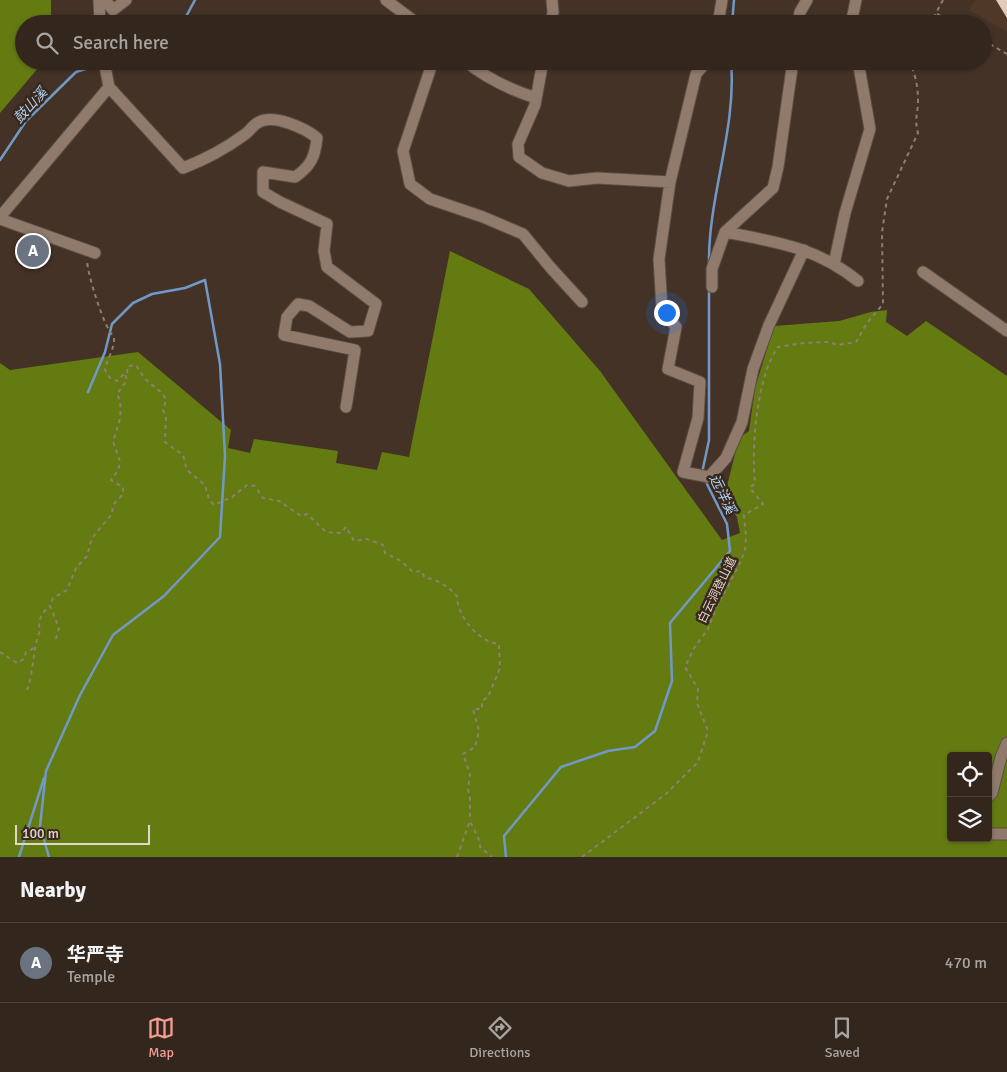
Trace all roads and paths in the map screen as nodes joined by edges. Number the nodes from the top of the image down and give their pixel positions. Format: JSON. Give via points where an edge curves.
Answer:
{"nodes":[{"id":1,"x":99,"y":0,"type":"edge"},
{"id":2,"x":104,"y":0,"type":"edge"},
{"id":3,"x":126,"y":0,"type":"edge"},
{"id":4,"x":386,"y":0,"type":"edge"},
{"id":5,"x":552,"y":0,"type":"edge"},
{"id":6,"x":722,"y":0,"type":"edge"},
{"id":7,"x":807,"y":0,"type":"edge"},
{"id":8,"x":856,"y":0,"type":"edge"},
{"id":9,"x":943,"y":0,"type":"edge"},
{"id":10,"x":936,"y":13,"type":"joint"},
{"id":11,"x":100,"y":15,"type":"edge"},
{"id":12,"x":406,"y":15,"type":"edge"},
{"id":13,"x":552,"y":15,"type":"edge"},
{"id":14,"x":720,"y":15,"type":"edge"},
{"id":15,"x":800,"y":15,"type":"edge"},
{"id":16,"x":853,"y":15,"type":"edge"},
{"id":17,"x":939,"y":15,"type":"edge"},
{"id":18,"x":992,"y":45,"type":"edge"},
{"id":19,"x":1007,"y":54,"type":"edge"},
{"id":20,"x":106,"y":70,"type":"edge"},
{"id":21,"x":430,"y":70,"type":"edge"},
{"id":22,"x":477,"y":70,"type":"edge"},
{"id":23,"x":541,"y":70,"type":"edge"},
{"id":24,"x":699,"y":70,"type":"edge"},
{"id":25,"x":792,"y":70,"type":"edge"},
{"id":26,"x":860,"y":70,"type":"edge"},
{"id":27,"x":913,"y":70,"type":"edge"},
{"id":28,"x":109,"y":88,"type":"junction"},
{"id":29,"x":536,"y":98,"type":"junction"},
{"id":30,"x":670,"y":182,"type":"junction"},
{"id":31,"x":0,"y":218,"type":"edge"},
{"id":32,"x":725,"y":232,"type":"junction"},
{"id":33,"x":79,"y":246,"type":"junction"},
{"id":34,"x":804,"y":250,"type":"junction"},
{"id":35,"x":95,"y":253,"type":"dead end"},
{"id":36,"x":834,"y":264,"type":"junction"},
{"id":37,"x":923,"y":272,"type":"dead end"},
{"id":38,"x":858,"y":281,"type":"dead end"},
{"id":39,"x":712,"y":287,"type":"dead end"},
{"id":40,"x":582,"y":302,"type":"dead end"},
{"id":41,"x":1007,"y":331,"type":"edge"},
{"id":42,"x":127,"y":373,"type":"dead end"},
{"id":43,"x":346,"y":407,"type":"dead end"},
{"id":44,"x":50,"y":606,"type":"junction"},
{"id":45,"x":56,"y":639,"type":"dead end"},
{"id":46,"x":36,"y":647,"type":"junction"},
{"id":47,"x":0,"y":652,"type":"edge"},
{"id":48,"x":27,"y":690,"type":"dead end"},
{"id":49,"x":1007,"y":744,"type":"edge"},
{"id":50,"x":992,"y":793,"type":"edge"},
{"id":51,"x":470,"y":821,"type":"junction"},
{"id":52,"x":992,"y":834,"type":"edge"},
{"id":53,"x":1007,"y":834,"type":"edge"},
{"id":54,"x":457,"y":857,"type":"edge"},
{"id":55,"x":492,"y":857,"type":"edge"},
{"id":56,"x":582,"y":857,"type":"edge"}],
"edges":[{"from":1,"to":11,"type":"street"},
{"from":2,"to":3,"type":"street","via":[[113,10]]},
{"from":4,"to":12,"type":"street"},
{"from":5,"to":13,"type":"street"},
{"from":6,"to":14,"type":"street"},
{"from":7,"to":15,"type":"street"},
{"from":8,"to":16,"type":"street"},
{"from":9,"to":10,"type":"path"},
{"from":10,"to":17,"type":"path"},
{"from":18,"to":19,"type":"path"},
{"from":20,"to":28,"type":"street"},
{"from":21,"to":40,"type":"street","via":[[403,151],[410,184],[430,199],[483,216],[523,234]]},
{"from":22,"to":29,"type":"street"},
{"from":23,"to":29,"type":"street"},
{"from":24,"to":30,"type":"street"},
{"from":25,"to":32,"type":"street","via":[[773,188]]},
{"from":26,"to":36,"type":"street","via":[[870,129],[845,213]]},
{"from":27,"to":56,"type":"path","name":"白云洞登山道","via":[[917,80],[915,122],[918,133],[887,199],[882,232],[883,304],[856,342],[795,344],[778,347],[772,355],[759,398],[752,457],[755,483],[750,488],[762,504],[744,515],[745,551],[708,629],[685,667],[698,689],[697,703],[708,731],[698,762],[666,794]]},
{"from":28,"to":31,"type":"street"},
{"from":28,"to":43,"type":"street","via":[[182,168],[215,153],[245,135],[259,122],[273,120],[309,130],[317,138],[315,156],[306,170],[295,177],[263,172],[263,192],[327,224],[324,251],[327,267],[376,304],[368,331],[350,332],[309,306],[298,304],[287,317],[284,335],[356,350]]},
{"from":29,"to":30,"type":"street","via":[[518,144],[519,157],[542,173],[569,181],[597,178]]},
{"from":30,"to":34,"type":"street","via":[[659,259],[662,309],[676,327],[668,369],[700,382],[698,418],[683,472],[709,477],[726,458],[742,422],[753,369],[768,325]]},
{"from":31,"to":33,"type":"street"},
{"from":32,"to":34,"type":"street"},
{"from":32,"to":39,"type":"street","via":[[712,268]]},
{"from":33,"to":35,"type":"street"},
{"from":33,"to":44,"type":"path","via":[[87,259],[90,283],[106,326],[114,337],[115,346],[105,370],[110,378],[117,381],[125,373],[127,380],[117,394],[120,425],[113,441],[120,456],[117,472],[111,480],[123,487],[123,494],[113,505],[112,514],[103,527],[92,538],[87,556],[76,568],[67,590],[53,598]]},
{"from":34,"to":36,"type":"street"},
{"from":36,"to":38,"type":"street"},
{"from":37,"to":41,"type":"street"},
{"from":42,"to":51,"type":"path","via":[[128,366],[136,365],[145,380],[163,394],[166,400],[163,410],[166,417],[165,442],[183,454],[187,470],[205,485],[214,505],[247,485],[255,486],[263,498],[279,501],[301,516],[308,514],[326,532],[341,533],[346,527],[354,541],[368,539],[383,545],[385,553],[413,572],[421,571],[425,578],[433,578],[452,590],[458,596],[457,606],[471,628],[484,641],[499,644],[500,668],[488,697],[482,700],[482,708],[473,709],[479,732],[475,747],[463,754],[470,774]]},
{"from":44,"to":45,"type":"path","via":[[60,628]]},
{"from":44,"to":46,"type":"path","via":[[38,624],[40,632],[35,640]]},
{"from":46,"to":47,"type":"path","via":[[26,652],[24,659],[17,663]]},
{"from":46,"to":48,"type":"path"},
{"from":49,"to":50,"type":"street"},
{"from":51,"to":54,"type":"path"},
{"from":51,"to":55,"type":"path","via":[[480,847]]},
{"from":52,"to":53,"type":"street"}]}
